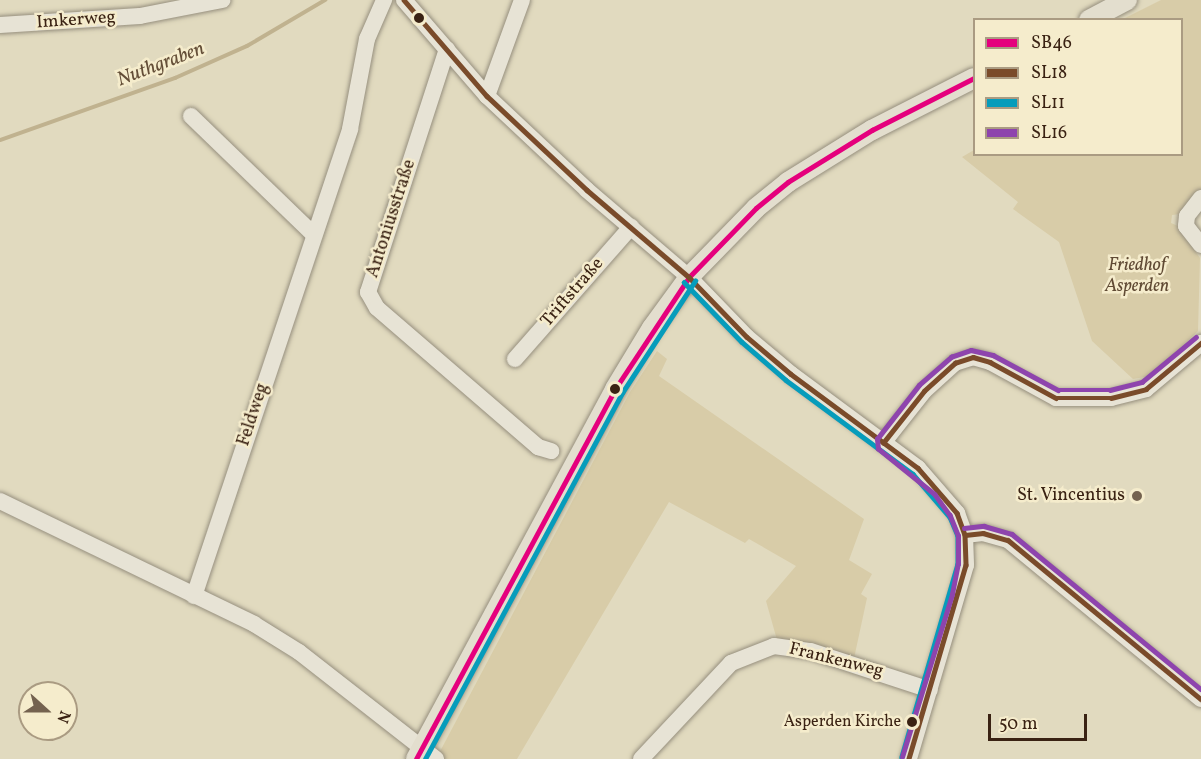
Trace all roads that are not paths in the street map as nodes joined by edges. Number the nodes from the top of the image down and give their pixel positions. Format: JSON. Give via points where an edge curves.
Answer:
{"nodes":[{"id":1,"x":222,"y":0,"type":"edge"},
{"id":2,"x":384,"y":0,"type":"edge"},
{"id":3,"x":404,"y":0,"type":"edge"},
{"id":4,"x":522,"y":0,"type":"edge"},
{"id":5,"x":1127,"y":0,"type":"edge"},
{"id":6,"x":1093,"y":18,"type":"edge"},
{"id":7,"x":0,"y":25,"type":"edge"},
{"id":8,"x":447,"y":49,"type":"junction"},
{"id":9,"x":973,"y":79,"type":"edge"},
{"id":10,"x":487,"y":96,"type":"junction"},
{"id":11,"x":191,"y":116,"type":"dead end"},
{"id":12,"x":1201,"y":198,"type":"edge"},
{"id":13,"x":631,"y":227,"type":"junction"},
{"id":14,"x":313,"y":234,"type":"junction"},
{"id":15,"x":1201,"y":245,"type":"edge"},
{"id":16,"x":689,"y":277,"type":"junction"},
{"id":17,"x":1201,"y":343,"type":"edge"},
{"id":18,"x":515,"y":359,"type":"dead end"},
{"id":19,"x":883,"y":443,"type":"junction"},
{"id":20,"x":551,"y":451,"type":"dead end"},
{"id":21,"x":0,"y":501,"type":"edge"},
{"id":22,"x":965,"y":535,"type":"junction"},
{"id":23,"x":194,"y":596,"type":"junction"},
{"id":24,"x":930,"y":690,"type":"junction"},
{"id":25,"x":1201,"y":699,"type":"edge"},
{"id":26,"x":425,"y":755,"type":"edge"},
{"id":27,"x":641,"y":759,"type":"edge"},
{"id":28,"x":909,"y":759,"type":"edge"}],
"edges":[{"from":1,"to":7,"type":"street","name":"Imkerweg","via":[[140,16]]},
{"from":2,"to":14,"type":"street","name":"Feldweg","via":[[367,39],[350,129]]},
{"from":3,"to":8,"type":"street"},
{"from":4,"to":10,"type":"street"},
{"from":5,"to":6,"type":"main road"},
{"from":8,"to":10,"type":"street"},
{"from":8,"to":20,"type":"street","name":"Antoniusstraße","via":[[368,292],[377,308],[538,447]]},
{"from":9,"to":16,"type":"main road","via":[[872,130],[788,182],[748,215]]},
{"from":10,"to":13,"type":"street"},
{"from":11,"to":14,"type":"street"},
{"from":12,"to":15,"type":"street","via":[[1187,216],[1186,226]]},
{"from":13,"to":16,"type":"street"},
{"from":13,"to":18,"type":"street","name":"Triftstraße"},
{"from":14,"to":23,"type":"street","name":"Feldweg"},
{"from":16,"to":19,"type":"street","via":[[747,337]]},
{"from":16,"to":26,"type":"main road","via":[[615,389]]},
{"from":17,"to":19,"type":"street","via":[[1146,389],[1111,398],[1056,398],[990,362],[973,357],[955,363],[924,391]]},
{"from":19,"to":22,"type":"street","via":[[941,490],[957,513]]},
{"from":21,"to":23,"type":"street"},
{"from":22,"to":24,"type":"street","via":[[966,565]]},
{"from":22,"to":25,"type":"street","via":[[983,533],[1008,540]]},
{"from":23,"to":26,"type":"street","via":[[254,624],[298,652]]},
{"from":24,"to":27,"type":"street","name":"Frankenweg","via":[[905,678],[811,651],[774,646],[731,663]]},
{"from":24,"to":28,"type":"street"}]}
